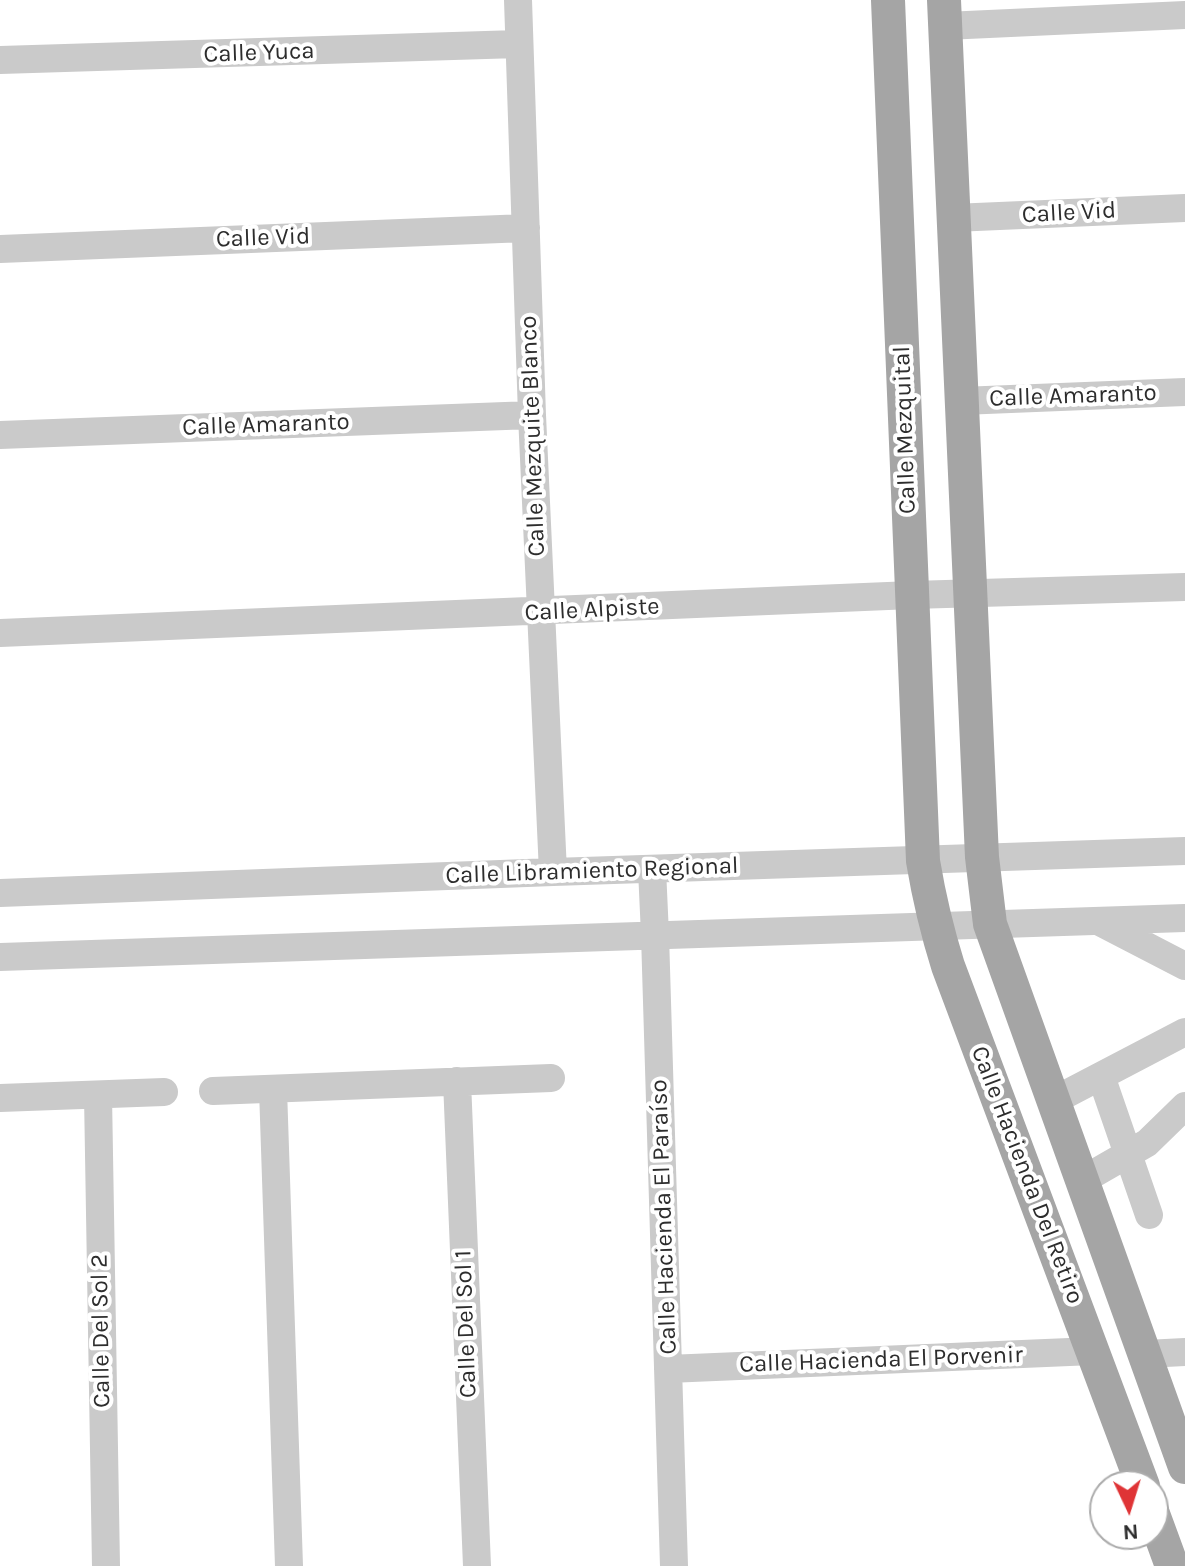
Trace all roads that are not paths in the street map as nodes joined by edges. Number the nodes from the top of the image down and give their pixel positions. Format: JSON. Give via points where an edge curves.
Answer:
{"nodes":[{"id":1,"x":518,"y":0,"type":"edge"},
{"id":2,"x":888,"y":0,"type":"edge"},
{"id":3,"x":944,"y":13,"type":"edge"},
{"id":4,"x":1185,"y":15,"type":"edge"},
{"id":5,"x":518,"y":44,"type":"junction"},
{"id":6,"x":0,"y":60,"type":"edge"},
{"id":7,"x":1185,"y":208,"type":"edge"},
{"id":8,"x":953,"y":218,"type":"junction"},
{"id":9,"x":526,"y":228,"type":"junction"},
{"id":10,"x":0,"y":249,"type":"edge"},
{"id":11,"x":1185,"y":392,"type":"edge"},
{"id":12,"x":961,"y":401,"type":"junction"},
{"id":13,"x":532,"y":415,"type":"junction"},
{"id":14,"x":0,"y":435,"type":"edge"},
{"id":15,"x":1185,"y":587,"type":"edge"},
{"id":16,"x":971,"y":593,"type":"junction"},
{"id":17,"x":912,"y":595,"type":"junction"},
{"id":18,"x":540,"y":612,"type":"junction"},
{"id":19,"x":0,"y":633,"type":"edge"},
{"id":20,"x":1185,"y":851,"type":"edge"},
{"id":21,"x":982,"y":857,"type":"junction"},
{"id":22,"x":923,"y":861,"type":"junction"},
{"id":23,"x":652,"y":869,"type":"junction"},
{"id":24,"x":553,"y":872,"type":"junction"},
{"id":25,"x":0,"y":893,"type":"edge"},
{"id":26,"x":1185,"y":918,"type":"edge"},
{"id":27,"x":1098,"y":921,"type":"junction"},
{"id":28,"x":990,"y":924,"type":"junction"},
{"id":29,"x":935,"y":926,"type":"junction"},
{"id":30,"x":655,"y":935,"type":"junction"},
{"id":31,"x":0,"y":957,"type":"edge"},
{"id":32,"x":1185,"y":966,"type":"edge"},
{"id":33,"x":1185,"y":1032,"type":"edge"},
{"id":34,"x":1101,"y":1076,"type":"junction"},
{"id":35,"x":551,"y":1078,"type":"dead end"},
{"id":36,"x":457,"y":1081,"type":"junction"},
{"id":37,"x":273,"y":1089,"type":"junction"},
{"id":38,"x":213,"y":1091,"type":"dead end"},
{"id":39,"x":164,"y":1092,"type":"dead end"},
{"id":40,"x":98,"y":1095,"type":"junction"},
{"id":41,"x":0,"y":1098,"type":"edge"},
{"id":42,"x":1053,"y":1101,"type":"junction"},
{"id":43,"x":1185,"y":1106,"type":"edge"},
{"id":44,"x":1128,"y":1155,"type":"junction"},
{"id":45,"x":1081,"y":1181,"type":"junction"},
{"id":46,"x":1149,"y":1215,"type":"dead end"},
{"id":47,"x":1093,"y":1351,"type":"junction"},
{"id":48,"x":1185,"y":1352,"type":"edge"},
{"id":49,"x":1146,"y":1354,"type":"junction"},
{"id":50,"x":668,"y":1369,"type":"junction"},
{"id":51,"x":1185,"y":1467,"type":"edge"},
{"id":52,"x":1137,"y":1470,"type":"edge"},
{"id":53,"x":106,"y":1566,"type":"edge"},
{"id":54,"x":289,"y":1566,"type":"edge"},
{"id":55,"x":477,"y":1566,"type":"edge"},
{"id":56,"x":674,"y":1566,"type":"edge"}],
"edges":[{"from":1,"to":5,"type":"street","name":"Calle Mezquite Blanco"},
{"from":2,"to":17,"type":"main road","name":"Calle Mezquital"},
{"from":3,"to":4,"type":"street"},
{"from":3,"to":8,"type":"main road"},
{"from":5,"to":6,"type":"street","name":"Calle Yuca"},
{"from":5,"to":9,"type":"street","name":"Calle Mezquite Blanco"},
{"from":7,"to":8,"type":"street","name":"Calle Vid"},
{"from":8,"to":12,"type":"main road"},
{"from":9,"to":10,"type":"street","name":"Calle Vid"},
{"from":9,"to":13,"type":"street","name":"Calle Mezquite Blanco"},
{"from":11,"to":12,"type":"street","name":"Calle Amaranto"},
{"from":12,"to":16,"type":"main road"},
{"from":13,"to":14,"type":"street","name":"Calle Amaranto"},
{"from":13,"to":18,"type":"street","name":"Calle Mezquite Blanco"},
{"from":15,"to":16,"type":"street","name":"Calle Alpiste"},
{"from":16,"to":17,"type":"street","name":"Calle Alpiste"},
{"from":16,"to":21,"type":"main road"},
{"from":17,"to":18,"type":"street","name":"Calle Alpiste"},
{"from":17,"to":22,"type":"main road","name":"Calle Mezquital"},
{"from":18,"to":19,"type":"street","name":"Calle Alpiste"},
{"from":18,"to":24,"type":"street","name":"Calle Mezquite Blanco"},
{"from":20,"to":21,"type":"street","name":"Calle Libramiento Regional"},
{"from":21,"to":22,"type":"street","name":"Calle Libramiento Regional"},
{"from":21,"to":28,"type":"main road","name":"Calle Hacienda Del Retiro"},
{"from":22,"to":23,"type":"street","name":"Calle Libramiento Regional"},
{"from":22,"to":29,"type":"main road","name":"Calle Hacienda Del Retiro"},
{"from":23,"to":24,"type":"street","name":"Calle Libramiento Regional"},
{"from":23,"to":30,"type":"street","name":"Calle Hacienda El Paraíso"},
{"from":24,"to":25,"type":"street","name":"Calle Libramiento Regional"},
{"from":26,"to":27,"type":"street"},
{"from":27,"to":28,"type":"street"},
{"from":27,"to":32,"type":"street"},
{"from":28,"to":29,"type":"street"},
{"from":28,"to":42,"type":"main road","name":"Calle Hacienda Del Retiro"},
{"from":29,"to":30,"type":"street"},
{"from":29,"to":47,"type":"main road","name":"Calle Hacienda Del Retiro"},
{"from":30,"to":31,"type":"street"},
{"from":30,"to":50,"type":"street","name":"Calle Hacienda El Paraíso"},
{"from":33,"to":34,"type":"street"},
{"from":34,"to":42,"type":"street"},
{"from":34,"to":44,"type":"street"},
{"from":35,"to":36,"type":"street"},
{"from":36,"to":37,"type":"street"},
{"from":36,"to":55,"type":"street","name":"Calle Del Sol 1"},
{"from":37,"to":38,"type":"street"},
{"from":37,"to":54,"type":"street"},
{"from":39,"to":40,"type":"street"},
{"from":40,"to":41,"type":"street"},
{"from":40,"to":53,"type":"street","name":"Calle Del Sol 2"},
{"from":42,"to":45,"type":"main road","name":"Calle Hacienda Del Retiro"},
{"from":43,"to":44,"type":"street"},
{"from":44,"to":45,"type":"street"},
{"from":44,"to":46,"type":"street"},
{"from":45,"to":49,"type":"main road","name":"Calle Hacienda Del Retiro"},
{"from":47,"to":50,"type":"street","name":"Calle Hacienda El Porvenir"},
{"from":47,"to":52,"type":"main road","name":"Calle Hacienda Del Retiro"},
{"from":48,"to":49,"type":"street"},
{"from":49,"to":51,"type":"main road","name":"Calle Hacienda Del Retiro"},
{"from":50,"to":56,"type":"street","name":"Calle Hacienda El Paraíso"}]}
